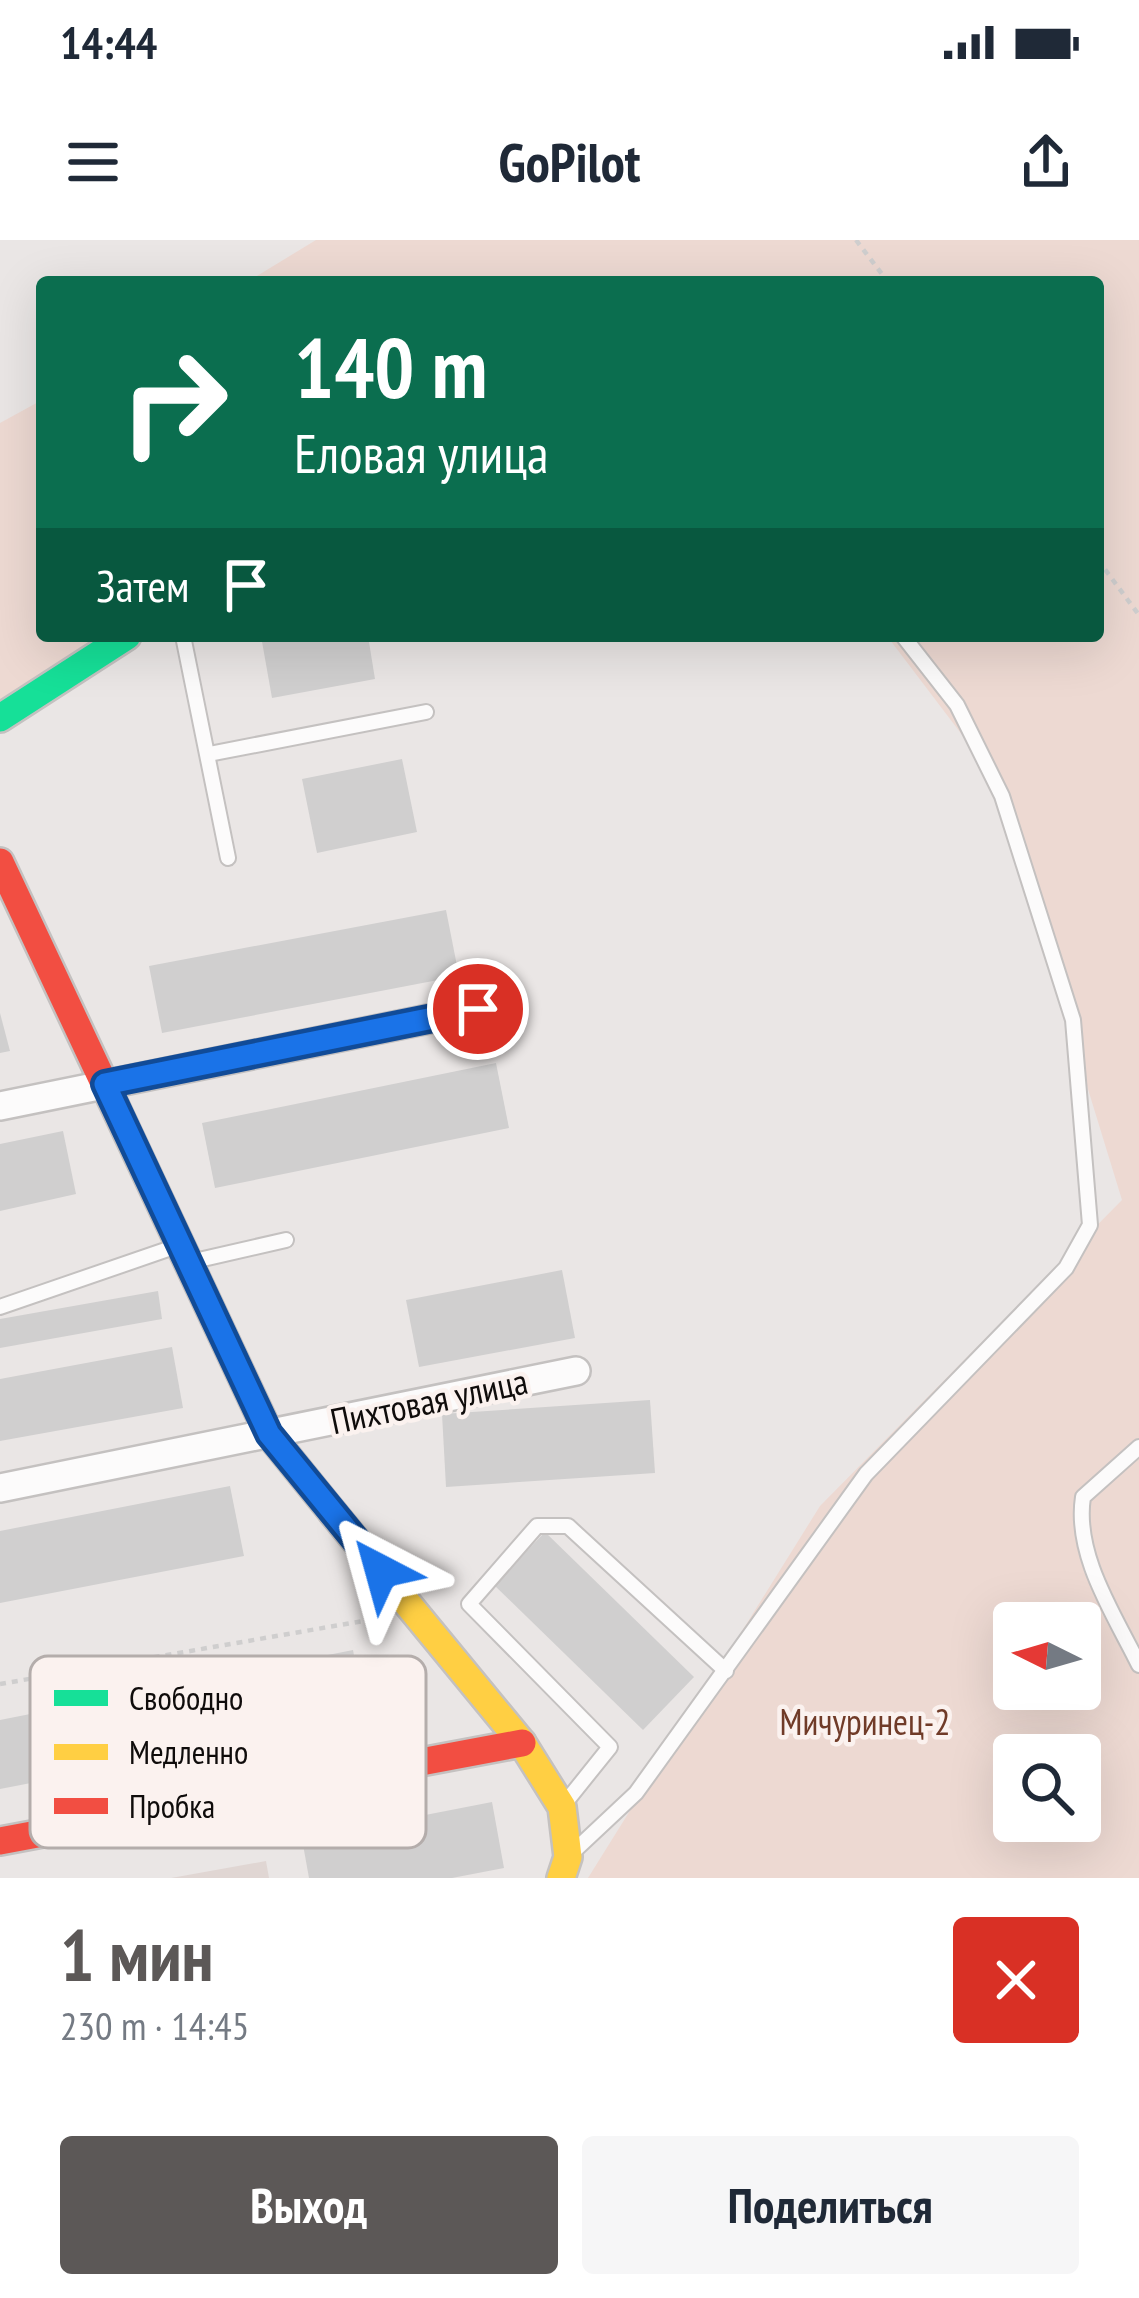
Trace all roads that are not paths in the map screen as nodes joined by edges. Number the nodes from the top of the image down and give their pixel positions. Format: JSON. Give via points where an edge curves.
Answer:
{"nodes":[{"id":1,"x":118,"y":642,"type":"edge"},
{"id":2,"x":184,"y":642,"type":"edge"},
{"id":3,"x":908,"y":642,"type":"edge"},
{"id":4,"x":426,"y":712,"type":"dead end"},
{"id":5,"x":0,"y":718,"type":"edge"},
{"id":6,"x":209,"y":754,"type":"junction"},
{"id":7,"x":228,"y":858,"type":"dead end"},
{"id":8,"x":0,"y":862,"type":"edge"},
{"id":9,"x":478,"y":1009,"type":"dead end"},
{"id":10,"x":105,"y":1084,"type":"junction"},
{"id":11,"x":0,"y":1106,"type":"edge"},
{"id":12,"x":286,"y":1240,"type":"dead end"},
{"id":13,"x":185,"y":1254,"type":"junction"},
{"id":14,"x":0,"y":1307,"type":"edge"},
{"id":15,"x":576,"y":1371,"type":"dead end"},
{"id":16,"x":269,"y":1434,"type":"junction"},
{"id":17,"x":1139,"y":1447,"type":"edge"},
{"id":18,"x":0,"y":1488,"type":"edge"},
{"id":19,"x":1139,"y":1665,"type":"edge"},
{"id":20,"x":725,"y":1671,"type":"junction"},
{"id":21,"x":522,"y":1743,"type":"junction"},
{"id":22,"x":426,"y":1761,"type":"edge"},
{"id":23,"x":562,"y":1807,"type":"junction"},
{"id":24,"x":30,"y":1835,"type":"edge"},
{"id":25,"x":0,"y":1841,"type":"edge"},
{"id":26,"x":565,"y":1868,"type":"edge"}],
"edges":[{"from":1,"to":5,"type":"street"},
{"from":2,"to":6,"type":"lane"},
{"from":3,"to":20,"type":"lane","via":[[956,705],[1002,796],[1073,1020],[1090,1225],[1066,1268],[866,1474]]},
{"from":4,"to":6,"type":"lane"},
{"from":6,"to":7,"type":"lane"},
{"from":8,"to":10,"type":"street"},
{"from":9,"to":10,"type":"street"},
{"from":10,"to":11,"type":"street"},
{"from":10,"to":13,"type":"street"},
{"from":12,"to":13,"type":"lane"},
{"from":13,"to":14,"type":"lane"},
{"from":13,"to":16,"type":"street"},
{"from":15,"to":16,"type":"street","name":"Пихтовая улица"},
{"from":16,"to":18,"type":"street","name":"Пихтовая улица"},
{"from":16,"to":21,"type":"street"},
{"from":17,"to":19,"type":"lane","via":[[1083,1497],[1079,1521]]},
{"from":20,"to":23,"type":"lane","via":[[568,1526],[537,1526],[469,1604],[610,1747]]},
{"from":20,"to":26,"type":"lane","via":[[636,1793]]},
{"from":21,"to":22,"type":"street"},
{"from":21,"to":23,"type":"street"},
{"from":23,"to":26,"type":"street"},
{"from":24,"to":25,"type":"street"}]}
